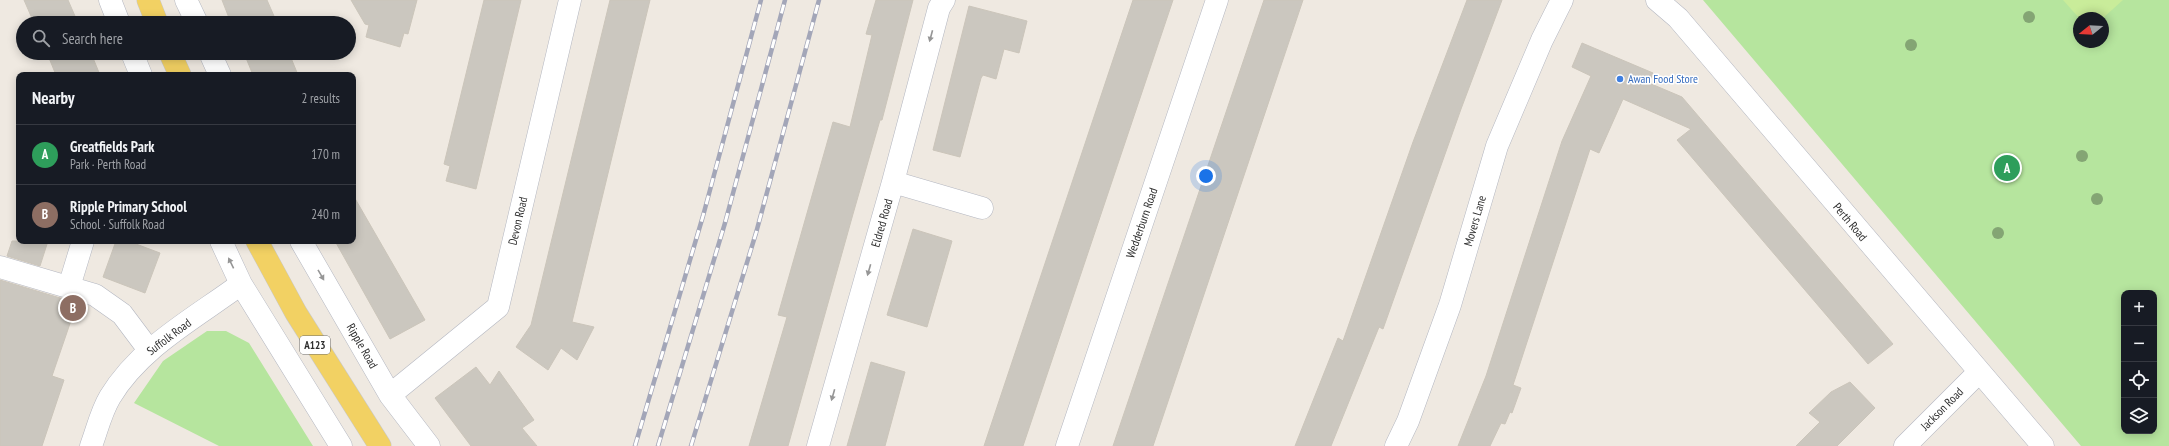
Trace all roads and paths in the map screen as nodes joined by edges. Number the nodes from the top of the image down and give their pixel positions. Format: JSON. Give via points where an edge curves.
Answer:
{"nodes":[{"id":1,"x":110,"y":0,"type":"edge"},
{"id":2,"x":148,"y":0,"type":"edge"},
{"id":3,"x":186,"y":0,"type":"edge"},
{"id":4,"x":570,"y":0,"type":"edge"},
{"id":5,"x":944,"y":0,"type":"edge"},
{"id":6,"x":1217,"y":0,"type":"edge"},
{"id":7,"x":1562,"y":0,"type":"edge"},
{"id":8,"x":1656,"y":0,"type":"edge"},
{"id":9,"x":116,"y":16,"type":"edge"},
{"id":10,"x":154,"y":16,"type":"edge"},
{"id":11,"x":194,"y":16,"type":"edge"},
{"id":12,"x":135,"y":60,"type":"edge"},
{"id":13,"x":173,"y":60,"type":"edge"},
{"id":14,"x":213,"y":60,"type":"edge"},
{"id":15,"x":140,"y":72,"type":"edge"},
{"id":16,"x":179,"y":72,"type":"edge"},
{"id":17,"x":219,"y":72,"type":"edge"},
{"id":18,"x":894,"y":182,"type":"junction"},
{"id":19,"x":982,"y":208,"type":"dead end"},
{"id":20,"x":82,"y":244,"type":"edge"},
{"id":21,"x":221,"y":244,"type":"edge"},
{"id":22,"x":259,"y":244,"type":"edge"},
{"id":23,"x":303,"y":244,"type":"edge"},
{"id":24,"x":0,"y":266,"type":"edge"},
{"id":25,"x":241,"y":284,"type":"junction"},
{"id":26,"x":69,"y":287,"type":"junction"},
{"id":27,"x":149,"y":350,"type":"junction"},
{"id":28,"x":1978,"y":373,"type":"junction"},
{"id":29,"x":390,"y":395,"type":"junction"},
{"id":30,"x":91,"y":446,"type":"edge"},
{"id":31,"x":341,"y":446,"type":"edge"},
{"id":32,"x":380,"y":446,"type":"edge"},
{"id":33,"x":429,"y":446,"type":"edge"},
{"id":34,"x":818,"y":446,"type":"edge"},
{"id":35,"x":1067,"y":446,"type":"edge"},
{"id":36,"x":1396,"y":446,"type":"edge"},
{"id":37,"x":1905,"y":446,"type":"edge"},
{"id":38,"x":2043,"y":446,"type":"edge"}],
"edges":[{"from":1,"to":9,"type":"street"},
{"from":2,"to":10,"type":"main road"},
{"from":3,"to":11,"type":"street"},
{"from":4,"to":29,"type":"street","name":"Devon Road","via":[[498,307]]},
{"from":5,"to":18,"type":"street","name":"Eldred Road","one_way":true,"via":[[939,8]]},
{"from":6,"to":35,"type":"street","name":"Wedderburn Road"},
{"from":7,"to":36,"type":"street","name":"Movers Lane","via":[[1542,40],[1497,146],[1450,305],[1408,421]]},
{"from":8,"to":28,"type":"street","name":"Perth Road","via":[[1678,18]]},
{"from":12,"to":15,"type":"street"},
{"from":13,"to":16,"type":"main road"},
{"from":14,"to":17,"type":"street"},
{"from":18,"to":19,"type":"street"},
{"from":18,"to":34,"type":"street","name":"Eldred Road","one_way":true},
{"from":20,"to":26,"type":"street"},
{"from":25,"to":21,"type":"street","one_way":true},
{"from":22,"to":32,"type":"main road","number":"A123","via":[[296,313]]},
{"from":23,"to":29,"type":"street","name":"Ripple Road","one_way":true},
{"from":24,"to":26,"type":"street"},
{"from":25,"to":27,"type":"street","name":"Suffolk Road"},
{"from":25,"to":31,"type":"street"},
{"from":26,"to":27,"type":"street","via":[[95,295],[122,314]]},
{"from":27,"to":30,"type":"street","name":"Suffolk Road","via":[[125,375],[109,398]]},
{"from":28,"to":37,"type":"street","name":"Jackson Road"},
{"from":28,"to":38,"type":"street","name":"Perth Road"},
{"from":29,"to":33,"type":"street","name":"Ripple Road"}]}
